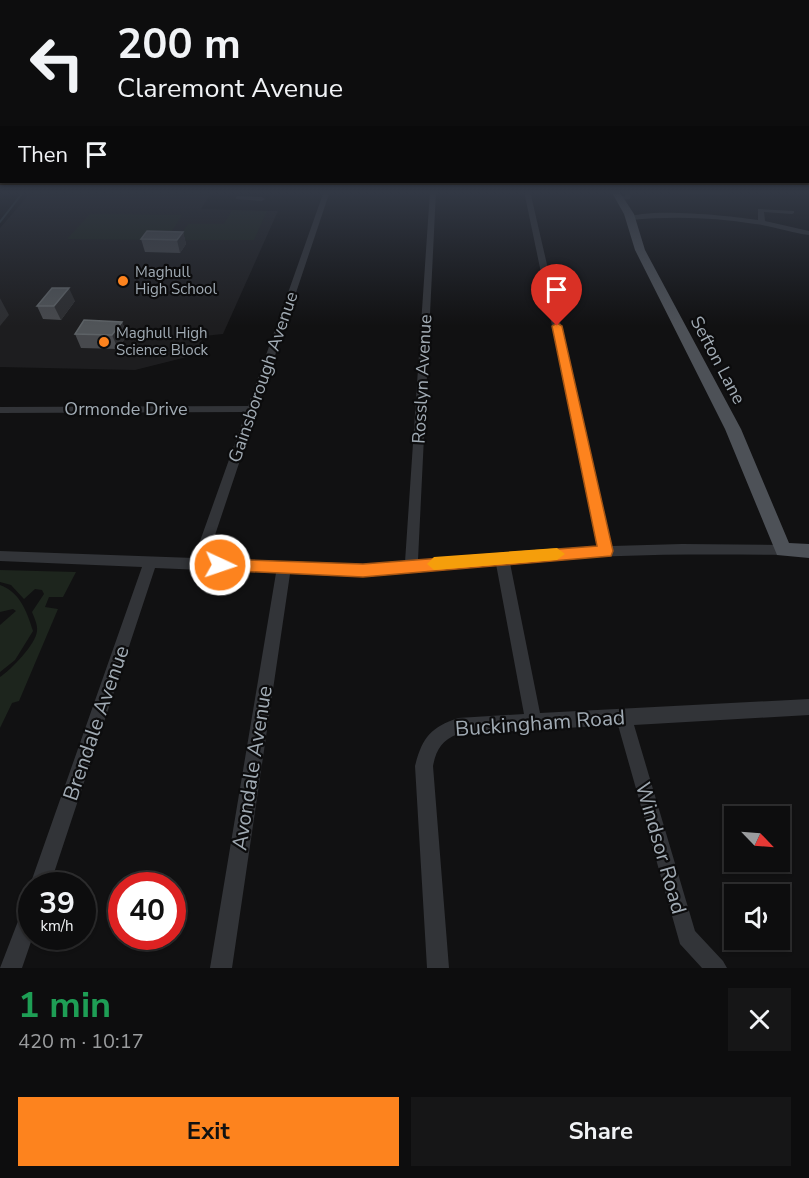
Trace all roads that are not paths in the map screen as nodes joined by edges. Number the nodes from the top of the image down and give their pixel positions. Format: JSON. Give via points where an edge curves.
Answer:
{"nodes":[{"id":1,"x":311,"y":236,"type":"edge"},
{"id":2,"x":430,"y":236,"type":"edge"},
{"id":3,"x":538,"y":236,"type":"edge"},
{"id":4,"x":636,"y":236,"type":"edge"},
{"id":5,"x":252,"y":409,"type":"junction"},
{"id":6,"x":0,"y":410,"type":"edge"},
{"id":7,"x":783,"y":550,"type":"junction"},
{"id":8,"x":606,"y":551,"type":"junction"},
{"id":9,"x":809,"y":551,"type":"edge"},
{"id":10,"x":0,"y":556,"type":"edge"},
{"id":11,"x":501,"y":558,"type":"junction"},
{"id":12,"x":151,"y":561,"type":"junction"},
{"id":13,"x":199,"y":564,"type":"junction"},
{"id":14,"x":411,"y":566,"type":"junction"},
{"id":15,"x":284,"y":568,"type":"junction"},
{"id":16,"x":809,"y":707,"type":"edge"},
{"id":17,"x":624,"y":718,"type":"junction"},
{"id":18,"x":534,"y":722,"type":"junction"},
{"id":19,"x":44,"y":872,"type":"edge"},
{"id":20,"x":18,"y":950,"type":"edge"},
{"id":21,"x":12,"y":968,"type":"edge"},
{"id":22,"x":221,"y":968,"type":"edge"},
{"id":23,"x":438,"y":968,"type":"edge"},
{"id":24,"x":716,"y":968,"type":"edge"}],
"edges":[{"from":1,"to":5,"type":"street","name":"Gainsborough Avenue"},
{"from":2,"to":14,"type":"street","name":"Rosslyn Avenue"},
{"from":3,"to":8,"type":"street"},
{"from":4,"to":7,"type":"main road","name":"Sefton Lane","via":[[734,429]]},
{"from":5,"to":6,"type":"street","name":"Ormonde Drive"},
{"from":5,"to":13,"type":"street","name":"Gainsborough Avenue"},
{"from":7,"to":8,"type":"street"},
{"from":7,"to":9,"type":"main road"},
{"from":8,"to":11,"type":"street"},
{"from":10,"to":12,"type":"street"},
{"from":11,"to":14,"type":"street"},
{"from":11,"to":18,"type":"street"},
{"from":12,"to":13,"type":"street"},
{"from":12,"to":19,"type":"street","name":"Brendale Avenue"},
{"from":13,"to":15,"type":"street"},
{"from":14,"to":15,"type":"street","via":[[363,571]]},
{"from":15,"to":22,"type":"street","name":"Avondale Avenue"},
{"from":16,"to":17,"type":"street","name":"Buckingham Road"},
{"from":17,"to":18,"type":"street","name":"Buckingham Road"},
{"from":17,"to":24,"type":"street","name":"Windsor Road","via":[[687,937]]},
{"from":18,"to":23,"type":"street","name":"Buckingham Road","via":[[458,726],[444,730],[427,750],[424,765]]},
{"from":20,"to":21,"type":"street"}]}
